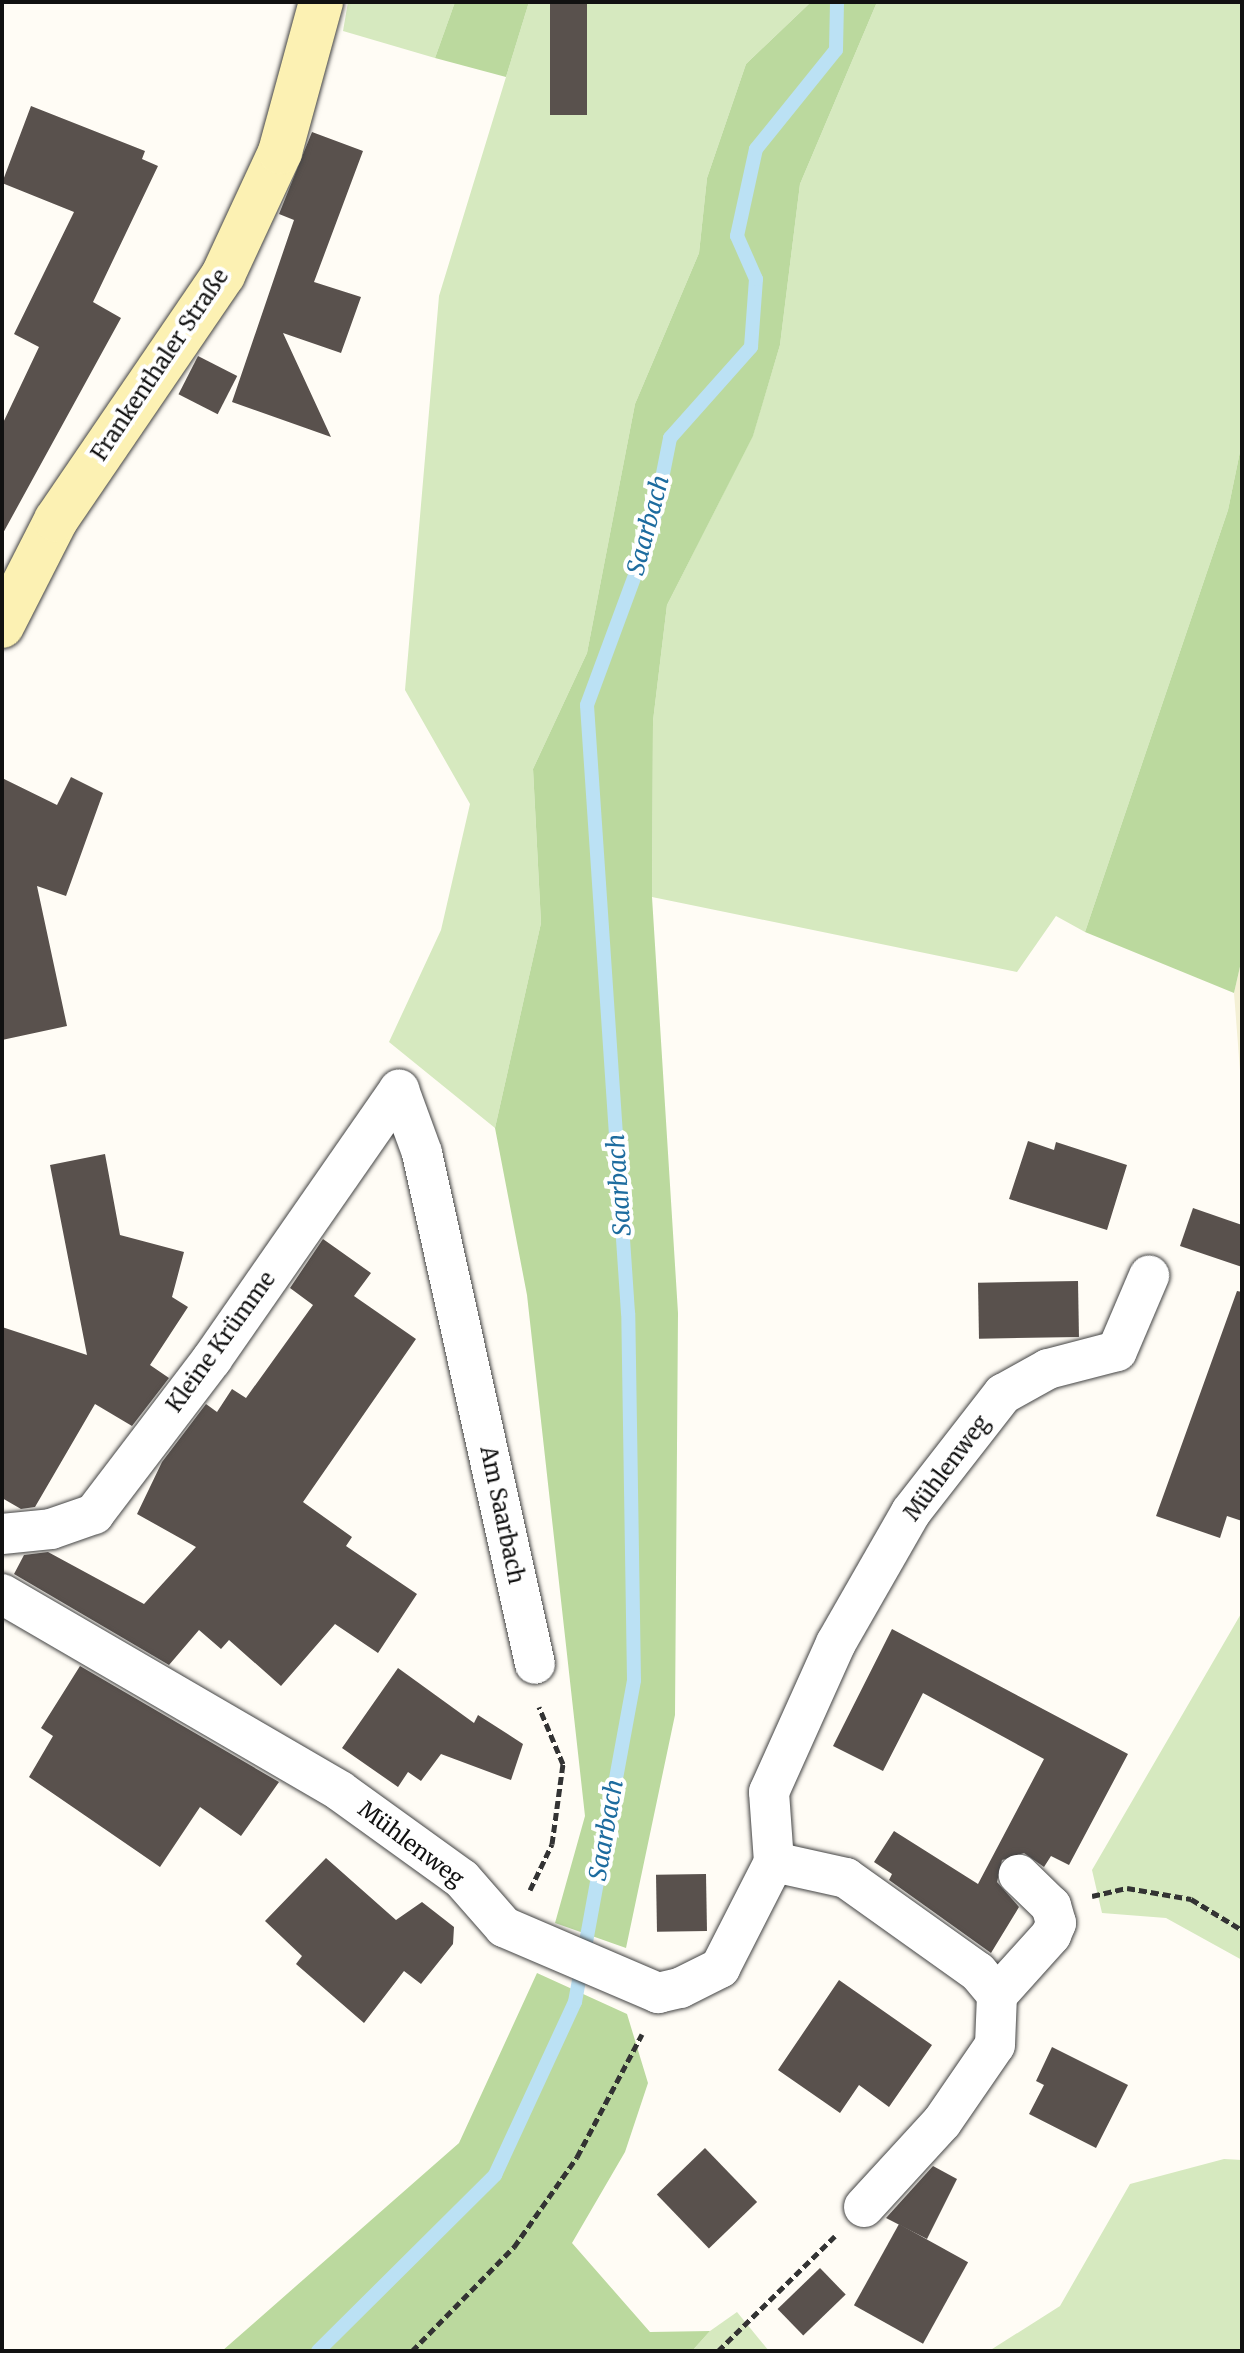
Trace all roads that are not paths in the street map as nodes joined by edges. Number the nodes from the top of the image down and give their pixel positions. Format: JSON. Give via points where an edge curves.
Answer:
{"nodes":[{"id":1,"x":321,"y":2,"type":"edge"},
{"id":2,"x":2,"y":626,"type":"edge"},
{"id":3,"x":399,"y":1090,"type":"joint"},
{"id":4,"x":1149,"y":1276,"type":"dead end"},
{"id":5,"x":2,"y":1534,"type":"edge"},
{"id":6,"x":2,"y":1594,"type":"edge"},
{"id":7,"x":535,"y":1664,"type":"road end"},
{"id":8,"x":774,"y":1862,"type":"junction"},
{"id":9,"x":1019,"y":1875,"type":"dead end"},
{"id":10,"x":997,"y":1995,"type":"junction"},
{"id":11,"x":864,"y":2207,"type":"road end"}],
"edges":[{"from":1,"to":2,"type":"main road","name":"Frankenthaler Straße","via":[[280,152],[223,275],[56,520]]},
{"from":3,"to":5,"type":"street","name":"Kleine Krümme","via":[[212,1359],[94,1514],[51,1529]]},
{"from":3,"to":7,"type":"street","name":"Am Saarbach","via":[[422,1153]]},
{"from":4,"to":8,"type":"street","name":"Mühlenweg","via":[[1117,1351],[1048,1369],[1003,1394],[911,1512],[836,1643],[769,1792]]},
{"from":6,"to":8,"type":"street","name":"Mühlenweg","via":[[340,1791],[462,1879],[504,1927],[644,1987],[720,1968]]},
{"from":8,"to":10,"type":"street","via":[[846,1878],[978,1972]]},
{"from":9,"to":10,"type":"street","via":[[1051,1906],[1056,1923]]},
{"from":10,"to":11,"type":"street","via":[[995,2045],[942,2122]]}]}
